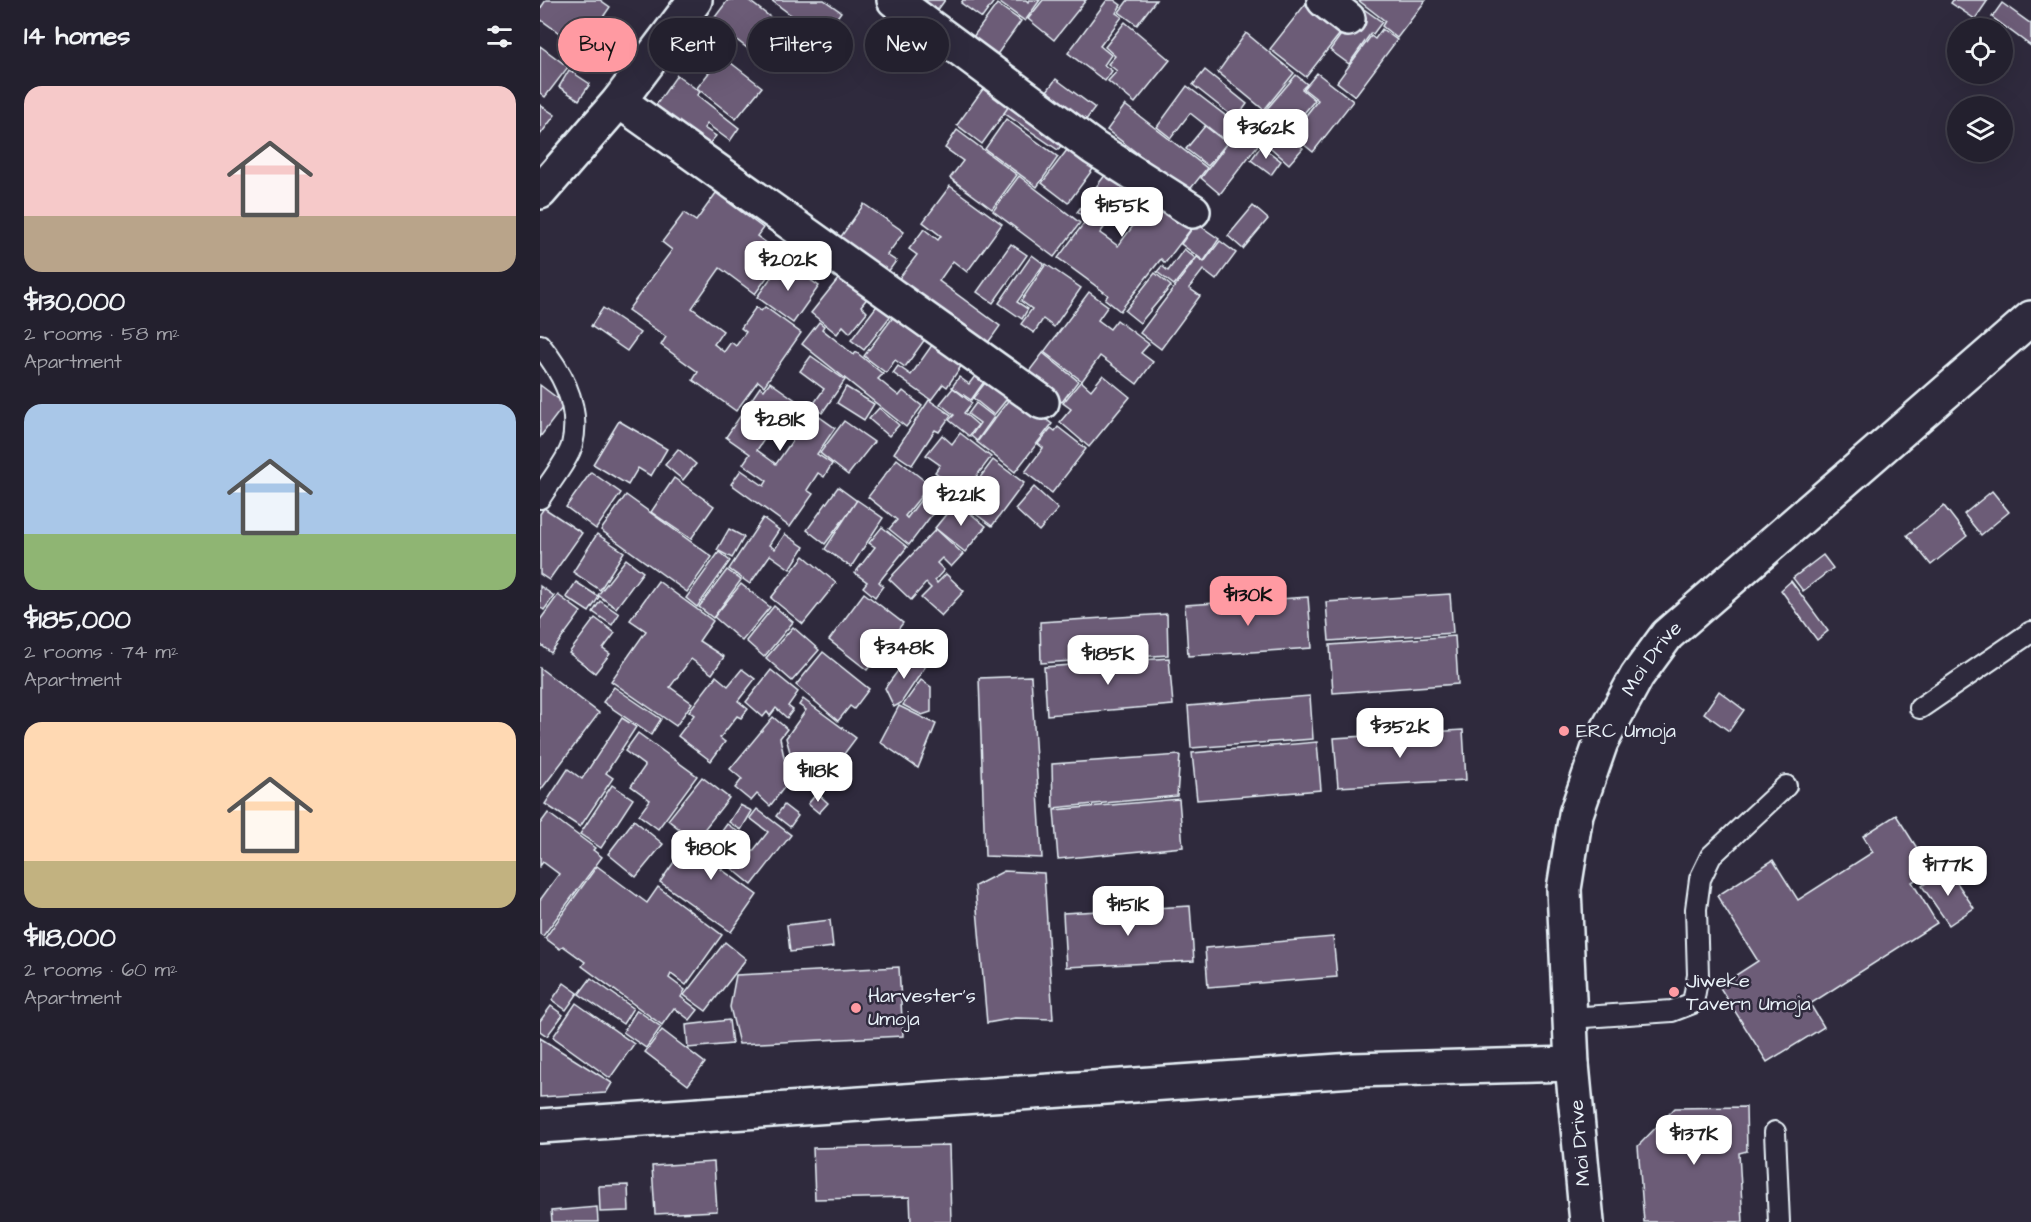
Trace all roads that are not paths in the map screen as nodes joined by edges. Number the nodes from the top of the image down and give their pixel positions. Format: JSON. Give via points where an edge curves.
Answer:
{"nodes":[{"id":1,"x":695,"y":0,"type":"edge"},
{"id":2,"x":894,"y":0,"type":"edge"},
{"id":3,"x":619,"y":101,"type":"junction"},
{"id":4,"x":540,"y":192,"type":"edge"},
{"id":5,"x":1193,"y":211,"type":"dead end"},
{"id":6,"x":2031,"y":318,"type":"edge"},
{"id":7,"x":540,"y":345,"type":"edge"},
{"id":8,"x":1042,"y":402,"type":"dead end"},
{"id":9,"x":540,"y":498,"type":"edge"},
{"id":10,"x":2031,"y":632,"type":"edge"},
{"id":11,"x":1920,"y":708,"type":"dead end"},
{"id":12,"x":1786,"y":786,"type":"dead end"},
{"id":13,"x":1570,"y":1018,"type":"junction"},
{"id":14,"x":1572,"y":1064,"type":"junction"},
{"id":15,"x":540,"y":1126,"type":"edge"},
{"id":16,"x":1775,"y":1132,"type":"dead end"},
{"id":17,"x":1587,"y":1222,"type":"edge"},
{"id":18,"x":1779,"y":1222,"type":"edge"}],
"edges":[{"from":1,"to":3,"type":"street"},
{"from":2,"to":5,"type":"street","via":[[1094,148]]},
{"from":3,"to":4,"type":"street"},
{"from":3,"to":8,"type":"street"},
{"from":6,"to":13,"type":"street","name":"Moi Drive","via":[[1667,635],[1637,676],[1601,742],[1576,814],[1564,889]]},
{"from":7,"to":9,"type":"lane","via":[[552,360],[574,411],[572,447]]},
{"from":10,"to":11,"type":"lane"},
{"from":12,"to":13,"type":"lane","via":[[1711,856],[1700,879],[1696,909],[1698,975],[1693,1003],[1671,1011]]},
{"from":13,"to":14,"type":"street","name":"Moi Drive"},
{"from":14,"to":15,"type":"street","via":[[1353,1070]]},
{"from":14,"to":17,"type":"street","name":"Moi Drive"},
{"from":16,"to":18,"type":"lane"}]}
